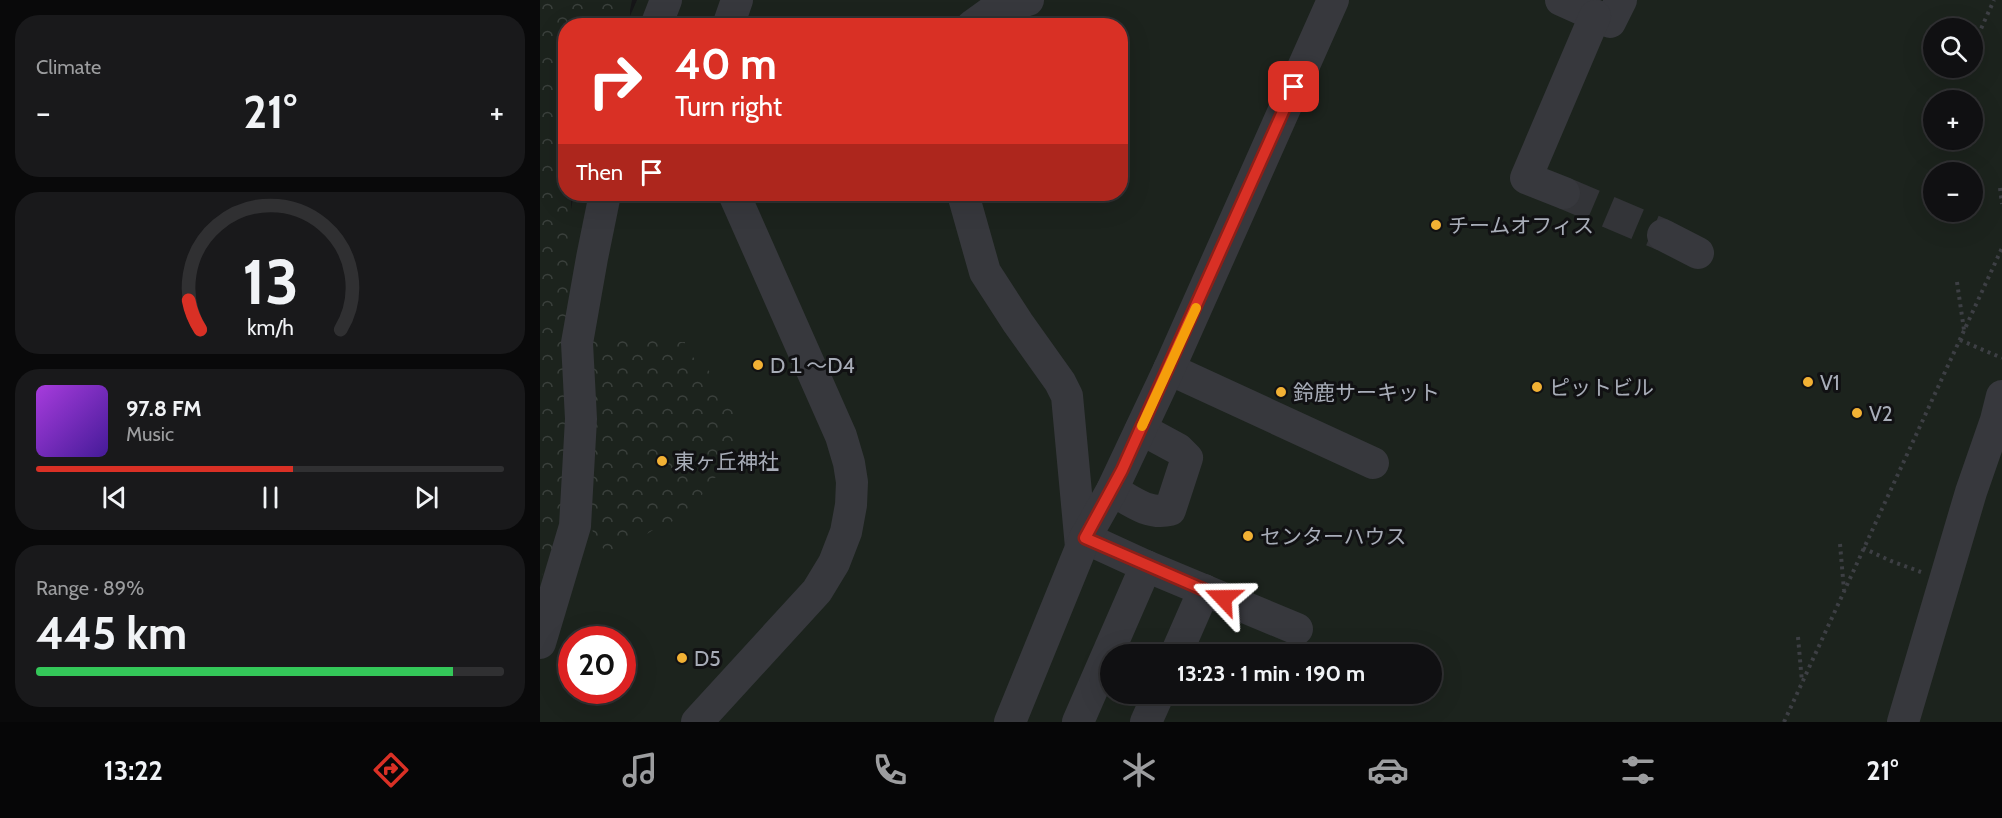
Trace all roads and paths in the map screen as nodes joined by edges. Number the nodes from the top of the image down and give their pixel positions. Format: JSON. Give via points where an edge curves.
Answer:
{"nodes":[{"id":1,"x":666,"y":0,"type":"edge"},
{"id":2,"x":737,"y":0,"type":"edge"},
{"id":3,"x":1028,"y":0,"type":"edge"},
{"id":4,"x":1333,"y":0,"type":"edge"},
{"id":5,"x":1561,"y":0,"type":"edge"},
{"id":6,"x":1994,"y":0,"type":"edge"},
{"id":7,"x":1608,"y":8,"type":"edge"},
{"id":8,"x":659,"y":18,"type":"edge"},
{"id":9,"x":731,"y":18,"type":"edge"},
{"id":10,"x":983,"y":18,"type":"edge"},
{"id":11,"x":1983,"y":24,"type":"edge"},
{"id":12,"x":2000,"y":188,"type":"dead end"},
{"id":13,"x":1564,"y":193,"type":"tunnel mouth"},
{"id":14,"x":604,"y":201,"type":"edge"},
{"id":15,"x":737,"y":201,"type":"edge"},
{"id":16,"x":965,"y":201,"type":"edge"},
{"id":17,"x":2002,"y":204,"type":"edge"},
{"id":18,"x":1663,"y":235,"type":"tunnel mouth"},
{"id":19,"x":2002,"y":248,"type":"edge"},
{"id":20,"x":1698,"y":253,"type":"dead end"},
{"id":21,"x":1957,"y":282,"type":"dead end"},
{"id":22,"x":1964,"y":330,"type":"junction"},
{"id":23,"x":1960,"y":340,"type":"junction"},
{"id":24,"x":2002,"y":358,"type":"edge"},
{"id":25,"x":1168,"y":369,"type":"junction"},
{"id":26,"x":2002,"y":396,"type":"edge"},
{"id":27,"x":1141,"y":429,"type":"junction"},
{"id":28,"x":1373,"y":463,"type":"dead end"},
{"id":29,"x":1112,"y":490,"type":"junction"},
{"id":30,"x":1083,"y":543,"type":"junction"},
{"id":31,"x":1840,"y":544,"type":"dead end"},
{"id":32,"x":1863,"y":549,"type":"junction"},
{"id":33,"x":1146,"y":566,"type":"junction"},
{"id":34,"x":1923,"y":573,"type":"dead end"},
{"id":35,"x":1204,"y":590,"type":"junction"},
{"id":36,"x":1844,"y":591,"type":"junction"},
{"id":37,"x":1297,"y":629,"type":"dead end"},
{"id":38,"x":1798,"y":636,"type":"dead end"},
{"id":39,"x":540,"y":643,"type":"edge"},
{"id":40,"x":1180,"y":644,"type":"edge"},
{"id":41,"x":1802,"y":683,"type":"junction"},
{"id":42,"x":1153,"y":704,"type":"edge"},
{"id":43,"x":697,"y":722,"type":"edge"},
{"id":44,"x":1010,"y":722,"type":"edge"},
{"id":45,"x":1078,"y":722,"type":"edge"},
{"id":46,"x":1146,"y":722,"type":"edge"},
{"id":47,"x":1784,"y":722,"type":"edge"},
{"id":48,"x":1903,"y":722,"type":"edge"}],
"edges":[{"from":1,"to":8,"type":"lane"},
{"from":2,"to":9,"type":"lane"},
{"from":3,"to":10,"type":"lane","via":[[994,10]]},
{"from":4,"to":25,"type":"lane"},
{"from":5,"to":7,"type":"lane"},
{"from":6,"to":11,"type":"path"},
{"from":7,"to":13,"type":"lane","via":[[1526,178]]},
{"from":12,"to":17,"type":"path"},
{"from":14,"to":39,"type":"lane","via":[[577,343],[581,419],[576,526]]},
{"from":15,"to":43,"type":"lane","via":[[842,436],[852,482],[851,505],[834,563],[817,591]]},
{"from":16,"to":30,"type":"lane","via":[[985,272],[1067,396]]},
{"from":18,"to":20,"type":"lane"},
{"from":19,"to":22,"type":"path"},
{"from":21,"to":22,"type":"path"},
{"from":22,"to":23,"type":"path"},
{"from":23,"to":24,"type":"path"},
{"from":23,"to":32,"type":"path"},
{"from":25,"to":27,"type":"lane"},
{"from":25,"to":28,"type":"lane"},
{"from":26,"to":48,"type":"lane"},
{"from":27,"to":29,"type":"lane"},
{"from":27,"to":29,"type":"lane","via":[[1187,458],[1170,510],[1148,510]]},
{"from":29,"to":30,"type":"lane"},
{"from":30,"to":33,"type":"lane"},
{"from":30,"to":44,"type":"lane"},
{"from":31,"to":36,"type":"path"},
{"from":32,"to":34,"type":"path"},
{"from":32,"to":36,"type":"path"},
{"from":33,"to":35,"type":"lane"},
{"from":33,"to":45,"type":"lane"},
{"from":35,"to":37,"type":"lane"},
{"from":35,"to":40,"type":"lane"},
{"from":36,"to":41,"type":"path"},
{"from":38,"to":41,"type":"path"},
{"from":41,"to":47,"type":"path"},
{"from":42,"to":46,"type":"lane"}]}
